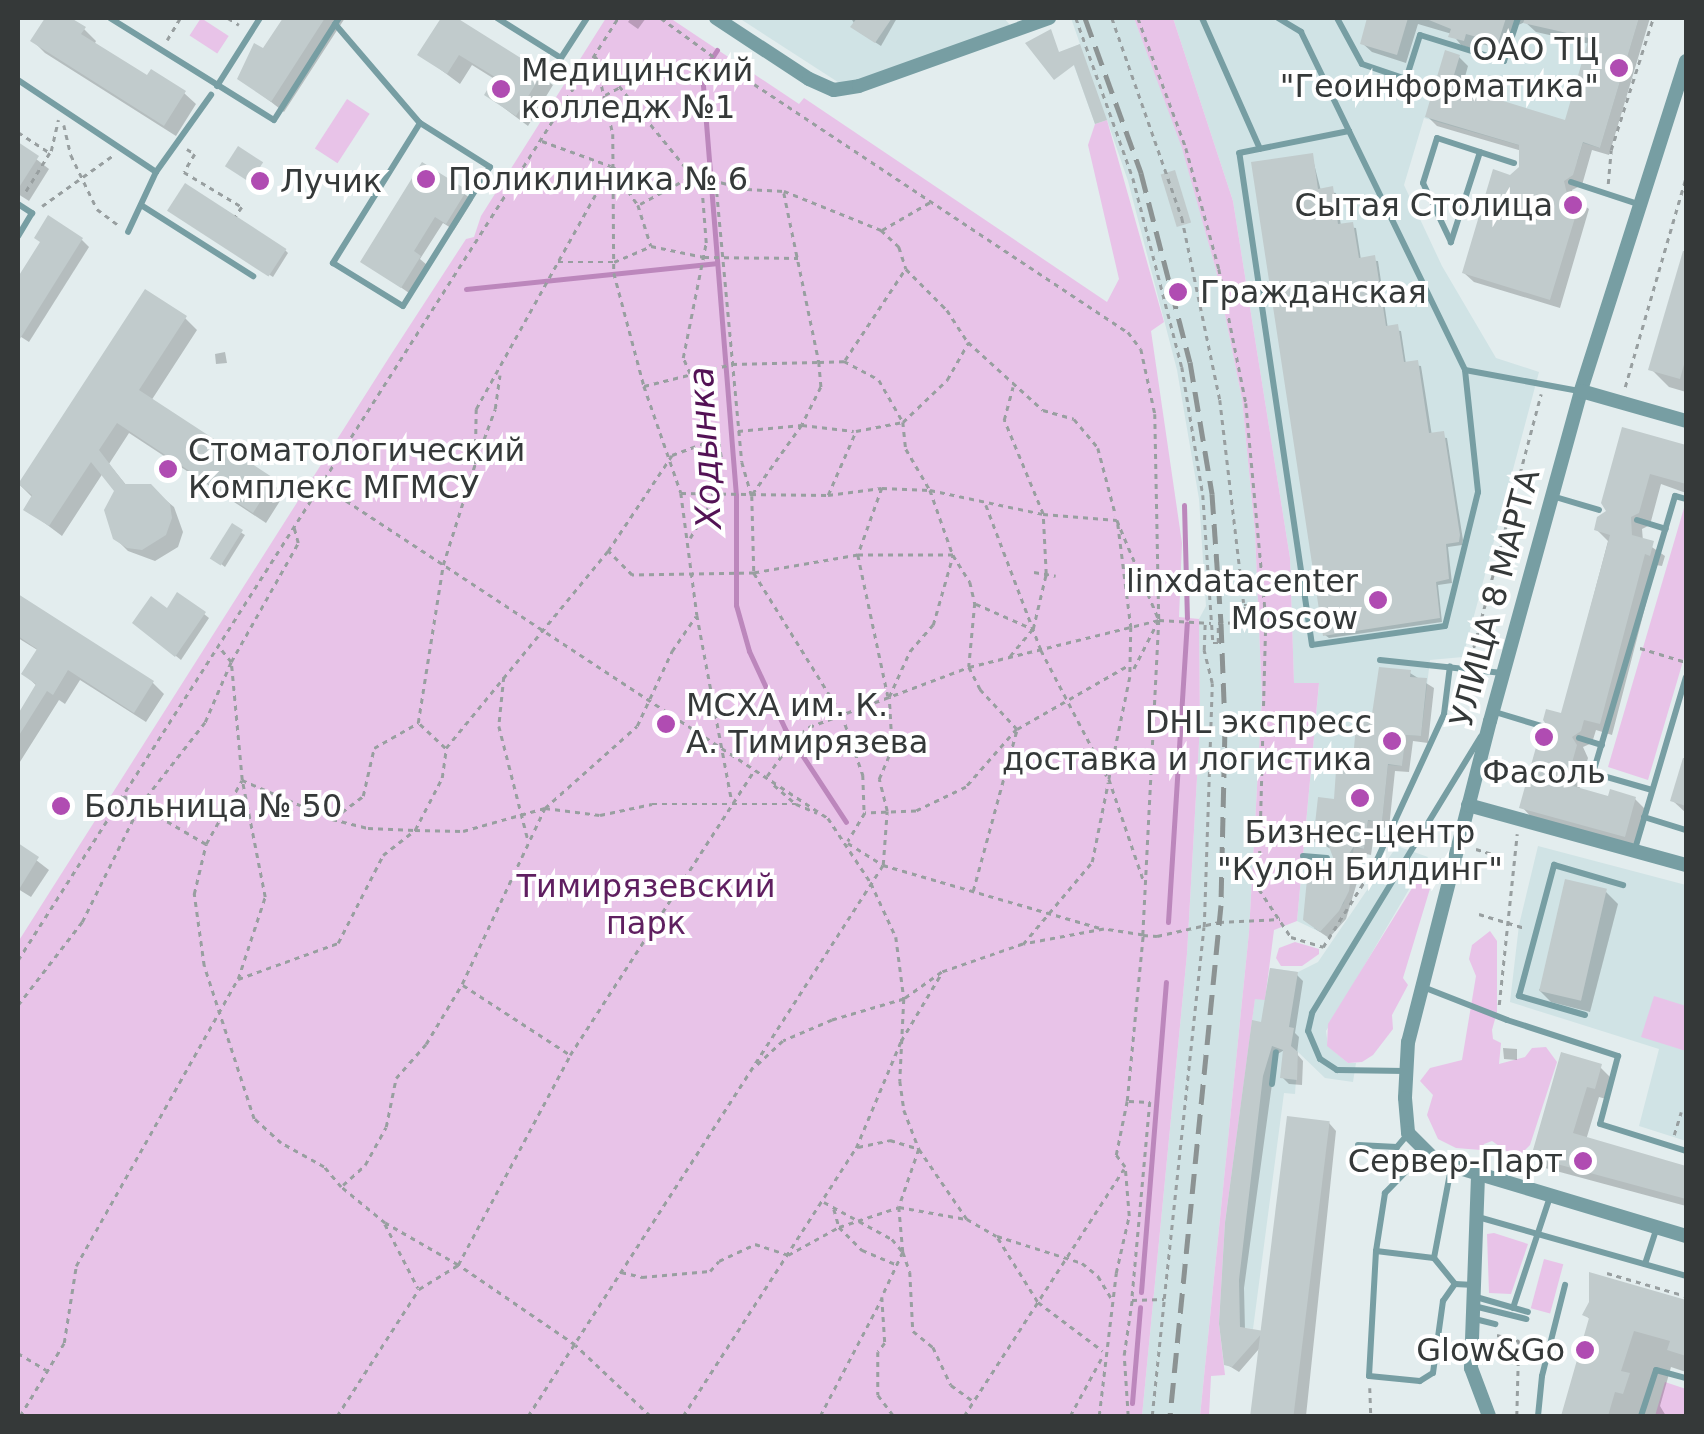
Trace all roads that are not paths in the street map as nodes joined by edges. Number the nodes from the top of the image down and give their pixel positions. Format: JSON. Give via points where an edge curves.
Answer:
{"nodes":[{"id":1,"x":110,"y":18,"type":"edge"},
{"id":2,"x":260,"y":18,"type":"edge"},
{"id":3,"x":497,"y":18,"type":"edge"},
{"id":4,"x":586,"y":18,"type":"edge"},
{"id":5,"x":716,"y":18,"type":"edge"},
{"id":6,"x":1049,"y":18,"type":"edge"},
{"id":7,"x":1202,"y":18,"type":"edge"},
{"id":8,"x":1278,"y":18,"type":"edge"},
{"id":9,"x":1336,"y":18,"type":"edge"},
{"id":10,"x":1518,"y":18,"type":"edge"},
{"id":11,"x":337,"y":21,"type":"edge"},
{"id":12,"x":1686,"y":63,"type":"edge"},
{"id":13,"x":18,"y":80,"type":"edge"},
{"id":14,"x":217,"y":86,"type":"junction"},
{"id":15,"x":212,"y":95,"type":"dead end"},
{"id":16,"x":420,"y":123,"type":"junction"},
{"id":17,"x":1349,"y":132,"type":"junction"},
{"id":18,"x":1260,"y":149,"type":"junction"},
{"id":19,"x":1480,"y":152,"type":"junction"},
{"id":20,"x":1514,"y":163,"type":"dead end"},
{"id":21,"x":156,"y":172,"type":"junction"},
{"id":22,"x":1571,"y":182,"type":"dead end"},
{"id":23,"x":18,"y":204,"type":"edge"},
{"id":24,"x":141,"y":204,"type":"junction"},
{"id":25,"x":1643,"y":205,"type":"junction"},
{"id":26,"x":128,"y":231,"type":"road end"},
{"id":27,"x":18,"y":236,"type":"edge"},
{"id":28,"x":253,"y":276,"type":"dead end"},
{"id":29,"x":1464,"y":370,"type":"junction"},
{"id":30,"x":1580,"y":391,"type":"junction"},
{"id":31,"x":1686,"y":421,"type":"edge"},
{"id":32,"x":1552,"y":496,"type":"junction"},
{"id":33,"x":1686,"y":499,"type":"edge"},
{"id":34,"x":1599,"y":510,"type":"dead end"},
{"id":35,"x":1636,"y":520,"type":"dead end"},
{"id":36,"x":1666,"y":529,"type":"junction"},
{"id":37,"x":1380,"y":660,"type":"dead end"},
{"id":38,"x":1450,"y":666,"type":"junction"},
{"id":39,"x":1503,"y":673,"type":"junction"},
{"id":40,"x":1686,"y":676,"type":"edge"},
{"id":41,"x":1491,"y":716,"type":"junction"},
{"id":42,"x":1542,"y":726,"type":"dead end"},
{"id":43,"x":1579,"y":738,"type":"dead end"},
{"id":44,"x":1602,"y":745,"type":"junction"},
{"id":45,"x":1652,"y":790,"type":"junction"},
{"id":46,"x":1468,"y":805,"type":"junction"},
{"id":47,"x":1644,"y":817,"type":"junction"},
{"id":48,"x":1686,"y":830,"type":"edge"},
{"id":49,"x":1634,"y":850,"type":"junction"},
{"id":50,"x":1303,"y":856,"type":"dead end"},
{"id":51,"x":1327,"y":858,"type":"dead end"},
{"id":52,"x":1352,"y":860,"type":"dead end"},
{"id":53,"x":1686,"y":865,"type":"edge"},
{"id":54,"x":1623,"y":885,"type":"dead end"},
{"id":55,"x":1422,"y":986,"type":"junction"},
{"id":56,"x":1585,"y":1014,"type":"dead end"},
{"id":57,"x":1276,"y":1052,"type":"dead end"},
{"id":58,"x":1406,"y":1071,"type":"junction"},
{"id":59,"x":1272,"y":1084,"type":"dead end"},
{"id":60,"x":1408,"y":1133,"type":"junction"},
{"id":61,"x":1358,"y":1145,"type":"dead end"},
{"id":62,"x":1686,"y":1151,"type":"edge"},
{"id":63,"x":1424,"y":1153,"type":"junction"},
{"id":64,"x":1451,"y":1168,"type":"junction"},
{"id":65,"x":1478,"y":1176,"type":"junction"},
{"id":66,"x":1550,"y":1196,"type":"junction"},
{"id":67,"x":1477,"y":1216,"type":"junction"},
{"id":68,"x":1657,"y":1227,"type":"junction"},
{"id":69,"x":1539,"y":1233,"type":"junction"},
{"id":70,"x":1686,"y":1236,"type":"edge"},
{"id":71,"x":1376,"y":1250,"type":"junction"},
{"id":72,"x":1434,"y":1258,"type":"junction"},
{"id":73,"x":1646,"y":1264,"type":"junction"},
{"id":74,"x":1686,"y":1276,"type":"edge"},
{"id":75,"x":1455,"y":1284,"type":"junction"},
{"id":76,"x":1565,"y":1285,"type":"dead end"},
{"id":77,"x":1475,"y":1302,"type":"junction"},
{"id":78,"x":1513,"y":1308,"type":"junction"},
{"id":79,"x":1495,"y":1324,"type":"dead end"},
{"id":80,"x":1686,"y":1378,"type":"edge"},
{"id":81,"x":1489,"y":1416,"type":"edge"},
{"id":82,"x":1538,"y":1416,"type":"edge"},
{"id":83,"x":1642,"y":1416,"type":"edge"}],
"edges":[{"from":1,"to":14,"type":"lane"},
{"from":2,"to":14,"type":"lane"},
{"from":3,"to":4,"type":"lane","via":[[561,58]]},
{"from":5,"to":6,"type":"street","via":[[834,90]]},
{"from":7,"to":18,"type":"lane"},
{"from":8,"to":17,"type":"lane","via":[[1301,32]]},
{"from":9,"to":10,"type":"lane","via":[[1362,64],[1406,79],[1420,35],[1504,61]]},
{"from":11,"to":14,"type":"lane","via":[[274,120]]},
{"from":11,"to":16,"type":"lane"},
{"from":12,"to":25,"type":"street","name":"УЛИЦА 8 МАРТА"},
{"from":13,"to":21,"type":"lane"},
{"from":15,"to":21,"type":"lane"},
{"from":16,"to":16,"type":"lane","via":[[490,168],[403,306],[333,264]]},
{"from":17,"to":18,"type":"lane"},
{"from":17,"to":29,"type":"lane"},
{"from":18,"to":29,"type":"lane","via":[[1239,153],[1312,645],[1445,626],[1478,492]]},
{"from":19,"to":19,"type":"lane","via":[[1437,138],[1423,183],[1451,242]]},
{"from":19,"to":20,"type":"lane"},
{"from":21,"to":24,"type":"lane"},
{"from":22,"to":25,"type":"lane"},
{"from":23,"to":27,"type":"lane","via":[[32,213]]},
{"from":24,"to":26,"type":"lane"},
{"from":24,"to":28,"type":"lane"},
{"from":25,"to":30,"type":"street","name":"УЛИЦА 8 МАРТА"},
{"from":29,"to":30,"type":"lane"},
{"from":30,"to":31,"type":"street"},
{"from":30,"to":32,"type":"street","name":"УЛИЦА 8 МАРТА"},
{"from":32,"to":34,"type":"lane"},
{"from":32,"to":39,"type":"street","name":"УЛИЦА 8 МАРТА"},
{"from":33,"to":36,"type":"lane","via":[[1675,496]]},
{"from":35,"to":36,"type":"lane"},
{"from":36,"to":44,"type":"lane"},
{"from":37,"to":38,"type":"lane"},
{"from":38,"to":39,"type":"lane"},
{"from":38,"to":52,"type":"lane","via":[[1444,714],[1376,862]]},
{"from":39,"to":41,"type":"street","name":"УЛИЦА 8 МАРТА"},
{"from":40,"to":45,"type":"lane"},
{"from":41,"to":42,"type":"lane"},
{"from":41,"to":46,"type":"street","name":"УЛИЦА 8 МАРТА"},
{"from":41,"to":58,"type":"lane","via":[[1308,1030],[1320,1059],[1337,1070]]},
{"from":43,"to":44,"type":"lane"},
{"from":44,"to":45,"type":"lane","via":[[1593,773]]},
{"from":45,"to":47,"type":"lane"},
{"from":46,"to":49,"type":"street"},
{"from":46,"to":55,"type":"street","name":"УЛИЦА 8 МАРТА"},
{"from":47,"to":48,"type":"lane"},
{"from":47,"to":49,"type":"lane"},
{"from":49,"to":53,"type":"street"},
{"from":50,"to":51,"type":"lane"},
{"from":54,"to":56,"type":"lane","via":[[1554,864],[1518,996]]},
{"from":55,"to":58,"type":"street","name":"УЛИЦА 8 МАРТА"},
{"from":55,"to":62,"type":"lane","via":[[1618,1056],[1600,1124]]},
{"from":57,"to":59,"type":"lane"},
{"from":58,"to":60,"type":"street","name":"УЛИЦА 8 МАРТА"},
{"from":60,"to":61,"type":"lane","via":[[1396,1147]]},
{"from":60,"to":63,"type":"street"},
{"from":63,"to":64,"type":"street"},
{"from":63,"to":71,"type":"lane","via":[[1386,1193]]},
{"from":64,"to":65,"type":"street"},
{"from":64,"to":72,"type":"lane"},
{"from":65,"to":66,"type":"street"},
{"from":65,"to":67,"type":"street"},
{"from":66,"to":68,"type":"street"},
{"from":66,"to":69,"type":"lane"},
{"from":67,"to":69,"type":"lane"},
{"from":67,"to":77,"type":"street"},
{"from":68,"to":70,"type":"street"},
{"from":68,"to":73,"type":"lane"},
{"from":69,"to":73,"type":"lane"},
{"from":69,"to":78,"type":"lane"},
{"from":71,"to":72,"type":"lane"},
{"from":71,"to":75,"type":"lane","via":[[1369,1376],[1420,1380],[1433,1373],[1443,1301]]},
{"from":72,"to":75,"type":"lane"},
{"from":73,"to":74,"type":"lane"},
{"from":75,"to":77,"type":"lane"},
{"from":76,"to":82,"type":"lane"},
{"from":77,"to":78,"type":"lane"},
{"from":77,"to":78,"type":"lane","via":[[1527,1316]]},
{"from":77,"to":79,"type":"lane"},
{"from":77,"to":81,"type":"street","via":[[1471,1368]]},
{"from":80,"to":83,"type":"lane","via":[[1656,1370]]}]}
